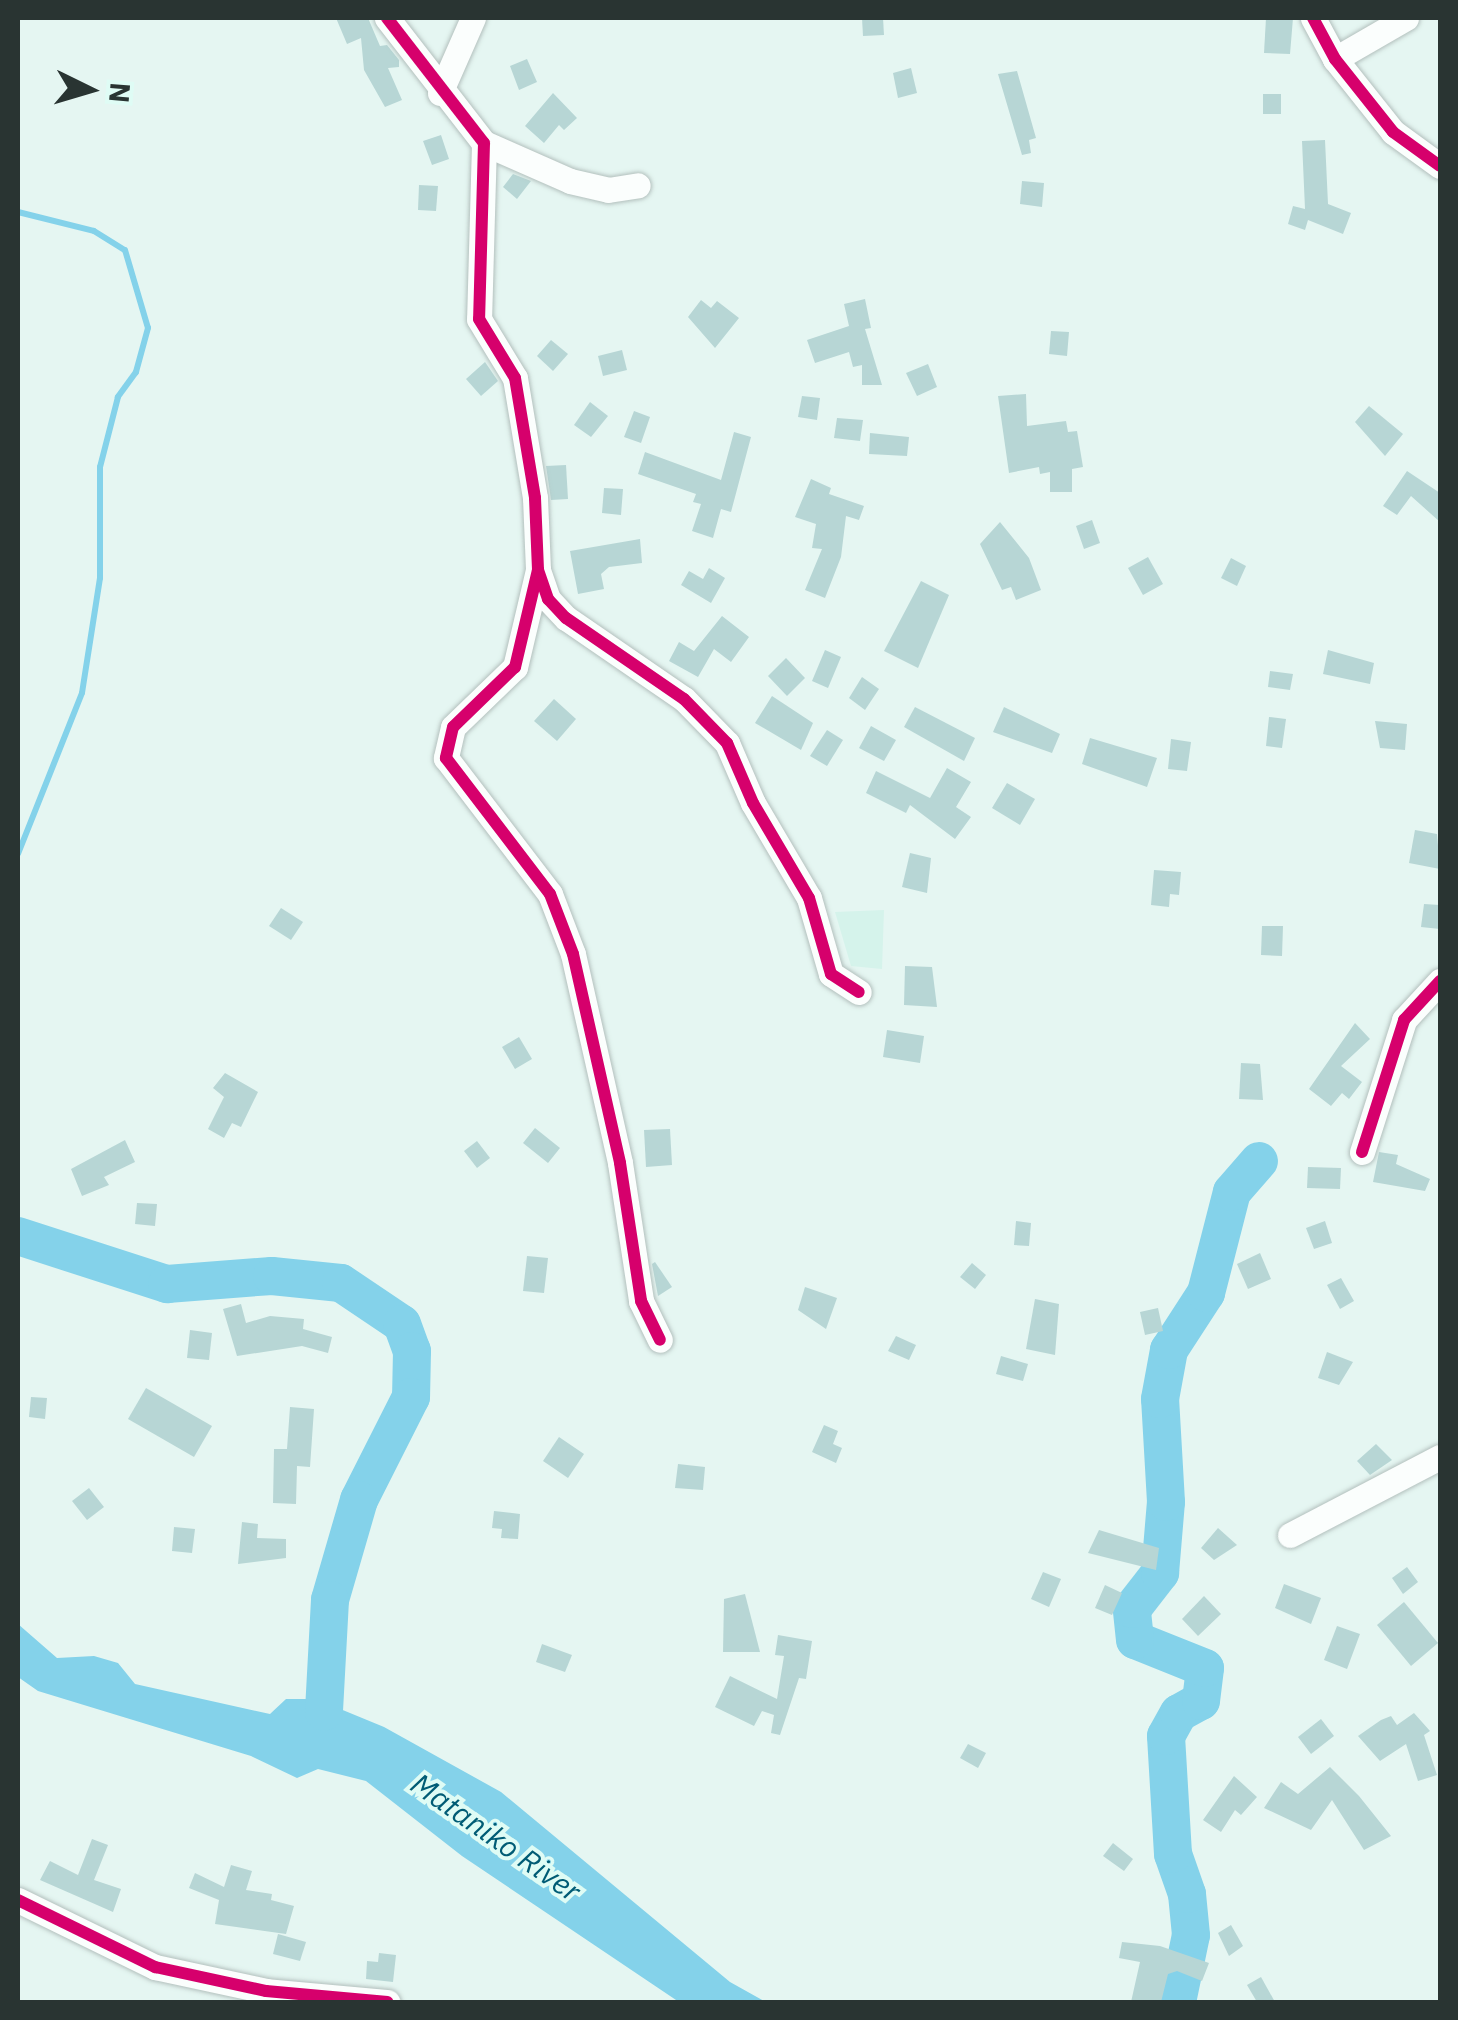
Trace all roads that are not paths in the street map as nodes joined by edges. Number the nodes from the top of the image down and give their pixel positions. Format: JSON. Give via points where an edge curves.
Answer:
{"nodes":[{"id":1,"x":387,"y":18,"type":"edge"},
{"id":2,"x":473,"y":18,"type":"edge"},
{"id":3,"x":1314,"y":18,"type":"edge"},
{"id":4,"x":1406,"y":18,"type":"edge"},
{"id":5,"x":1335,"y":59,"type":"junction"},
{"id":6,"x":440,"y":93,"type":"junction"},
{"id":7,"x":484,"y":143,"type":"junction"},
{"id":8,"x":1440,"y":166,"type":"edge"},
{"id":9,"x":638,"y":184,"type":"dead end"},
{"id":10,"x":538,"y":570,"type":"junction"},
{"id":11,"x":1440,"y":981,"type":"edge"},
{"id":12,"x":860,"y":992,"type":"dead end"},
{"id":13,"x":1362,"y":1152,"type":"dead end"},
{"id":14,"x":660,"y":1340,"type":"dead end"},
{"id":15,"x":1440,"y":1458,"type":"edge"},
{"id":16,"x":1290,"y":1535,"type":"dead end"},
{"id":17,"x":18,"y":1900,"type":"edge"},
{"id":18,"x":388,"y":2002,"type":"edge"}],
"edges":[{"from":1,"to":6,"type":"street"},
{"from":2,"to":6,"type":"street"},
{"from":3,"to":5,"type":"street"},
{"from":4,"to":5,"type":"street"},
{"from":5,"to":8,"type":"street","via":[[1392,132]]},
{"from":6,"to":7,"type":"street"},
{"from":7,"to":9,"type":"street","via":[[570,181],[608,190]]},
{"from":7,"to":10,"type":"street","via":[[479,319],[516,378],[535,498]]},
{"from":10,"to":12,"type":"street","via":[[548,598],[566,618],[684,699],[727,743],[753,803],[809,898],[831,974]]},
{"from":10,"to":14,"type":"street","via":[[515,667],[453,727],[446,758],[550,894],[573,954],[623,1178],[641,1301]]},
{"from":11,"to":13,"type":"street","via":[[1404,1020]]},
{"from":15,"to":16,"type":"street"},
{"from":17,"to":18,"type":"street","via":[[155,1966],[266,1991]]}]}
